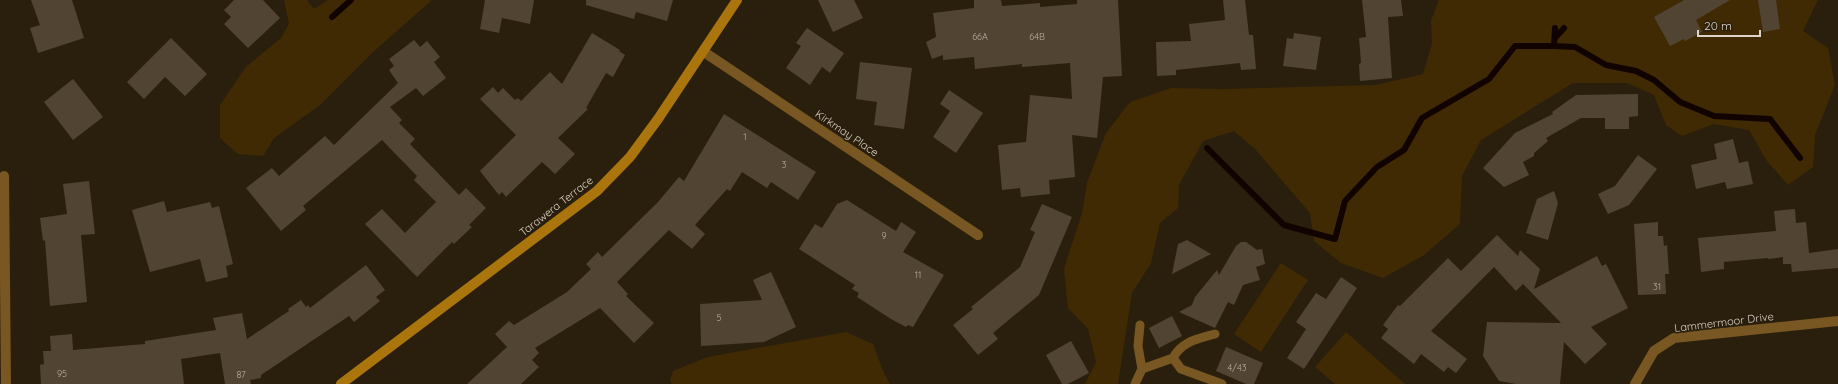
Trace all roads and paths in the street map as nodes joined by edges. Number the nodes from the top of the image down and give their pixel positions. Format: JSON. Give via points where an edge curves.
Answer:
{"nodes":[{"id":1,"x":738,"y":0,"type":"edge"},
{"id":2,"x":704,"y":52,"type":"junction"},
{"id":3,"x":4,"y":176,"type":"dead end"},
{"id":4,"x":978,"y":235,"type":"dead end"},
{"id":5,"x":1838,"y":321,"type":"edge"},
{"id":6,"x":1140,"y":325,"type":"dead end"},
{"id":7,"x":1216,"y":334,"type":"dead end"},
{"id":8,"x":1173,"y":358,"type":"junction"},
{"id":9,"x":1142,"y":369,"type":"junction"},
{"id":10,"x":6,"y":384,"type":"edge"},
{"id":11,"x":340,"y":384,"type":"edge"},
{"id":12,"x":1135,"y":384,"type":"edge"},
{"id":13,"x":1222,"y":384,"type":"edge"},
{"id":14,"x":1635,"y":384,"type":"edge"}],
"edges":[{"from":1,"to":2,"type":"street","name":"Tarawera Terrace"},
{"from":2,"to":4,"type":"street","name":"Kirkmay Place"},
{"from":2,"to":11,"type":"street","name":"Tarawera Terrace","via":[[630,157],[597,191]]},
{"from":3,"to":10,"type":"street"},
{"from":5,"to":14,"type":"street","name":"Lammermoor Drive","via":[[1674,338],[1654,351]]},
{"from":6,"to":9,"type":"lane","via":[[1138,346]]},
{"from":7,"to":8,"type":"lane","via":[[1188,342],[1178,349]]},
{"from":8,"to":9,"type":"lane"},
{"from":8,"to":13,"type":"lane","via":[[1181,369]]},
{"from":9,"to":12,"type":"lane"}]}
